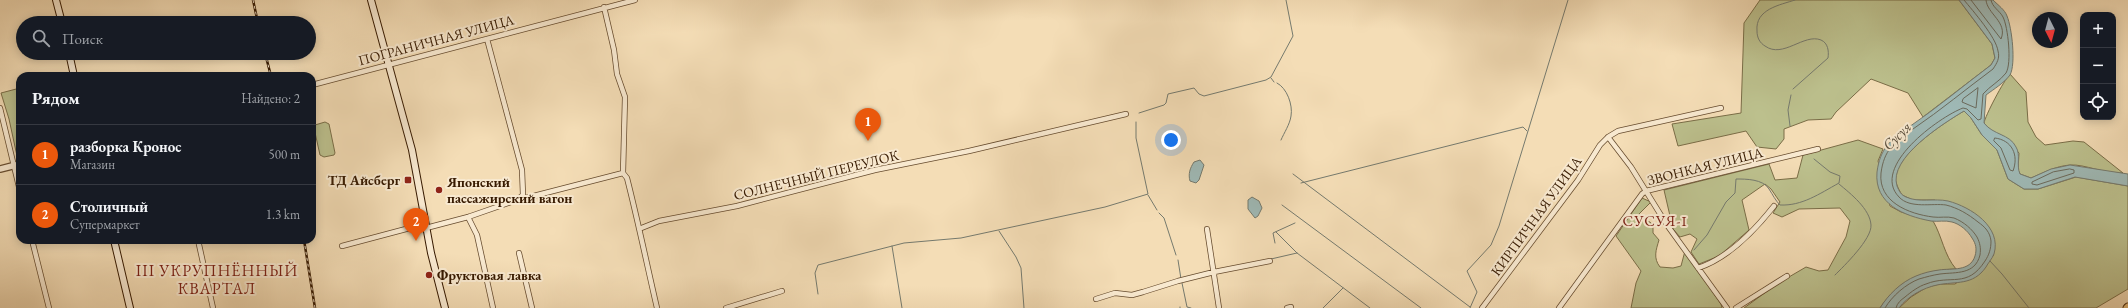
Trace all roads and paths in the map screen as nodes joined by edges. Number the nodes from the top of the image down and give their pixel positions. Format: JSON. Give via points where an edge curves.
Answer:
{"nodes":[{"id":1,"x":56,"y":0,"type":"edge"},
{"id":2,"x":371,"y":0,"type":"edge"},
{"id":3,"x":635,"y":0,"type":"edge"},
{"id":4,"x":604,"y":7,"type":"junction"},
{"id":5,"x":60,"y":16,"type":"edge"},
{"id":6,"x":487,"y":38,"type":"junction"},
{"id":7,"x":71,"y":60,"type":"edge"},
{"id":8,"x":389,"y":66,"type":"junction"},
{"id":9,"x":73,"y":72,"type":"edge"},
{"id":10,"x":316,"y":84,"type":"edge"},
{"id":11,"x":0,"y":108,"type":"edge"},
{"id":12,"x":1721,"y":108,"type":"dead end"},
{"id":13,"x":1126,"y":114,"type":"dead end"},
{"id":14,"x":1608,"y":137,"type":"junction"},
{"id":15,"x":1818,"y":149,"type":"dead end"},
{"id":16,"x":16,"y":161,"type":"edge"},
{"id":17,"x":16,"y":164,"type":"edge"},
{"id":18,"x":0,"y":169,"type":"edge"},
{"id":19,"x":623,"y":173,"type":"junction"},
{"id":20,"x":1646,"y":191,"type":"junction"},
{"id":21,"x":517,"y":200,"type":"junction"},
{"id":22,"x":1774,"y":206,"type":"dead end"},
{"id":23,"x":468,"y":217,"type":"junction"},
{"id":24,"x":426,"y":228,"type":"junction"},
{"id":25,"x":639,"y":229,"type":"junction"},
{"id":26,"x":1207,"y":229,"type":"dead end"},
{"id":27,"x":33,"y":244,"type":"edge"},
{"id":28,"x":115,"y":244,"type":"edge"},
{"id":29,"x":199,"y":244,"type":"edge"},
{"id":30,"x":342,"y":246,"type":"dead end"},
{"id":31,"x":519,"y":253,"type":"dead end"},
{"id":32,"x":1270,"y":261,"type":"dead end"},
{"id":33,"x":1698,"y":268,"type":"junction"},
{"id":34,"x":1214,"y":272,"type":"junction"},
{"id":35,"x":1786,"y":276,"type":"dead end"},
{"id":36,"x":782,"y":291,"type":"dead end"},
{"id":37,"x":1096,"y":299,"type":"dead end"},
{"id":38,"x":50,"y":308,"type":"edge"},
{"id":39,"x":130,"y":308,"type":"edge"},
{"id":40,"x":213,"y":308,"type":"edge"},
{"id":41,"x":445,"y":308,"type":"edge"},
{"id":42,"x":493,"y":308,"type":"edge"},
{"id":43,"x":532,"y":308,"type":"edge"},
{"id":44,"x":658,"y":308,"type":"edge"},
{"id":45,"x":726,"y":308,"type":"edge"},
{"id":46,"x":1219,"y":308,"type":"edge"},
{"id":47,"x":1482,"y":308,"type":"edge"},
{"id":48,"x":1559,"y":308,"type":"edge"},
{"id":49,"x":1727,"y":308,"type":"edge"},
{"id":50,"x":1736,"y":308,"type":"edge"}],
"edges":[{"from":1,"to":5,"type":"main road"},
{"from":2,"to":8,"type":"main road"},
{"from":3,"to":4,"type":"street","name":"ПОГРАНИЧНАЯ УЛИЦА"},
{"from":4,"to":6,"type":"street","name":"ПОГРАНИЧНАЯ УЛИЦА"},
{"from":4,"to":19,"type":"street","via":[[617,74],[625,97]]},
{"from":6,"to":8,"type":"street","name":"ПОГРАНИЧНАЯ УЛИЦА"},
{"from":6,"to":21,"type":"street","via":[[522,170],[523,195]]},
{"from":7,"to":9,"type":"main road"},
{"from":8,"to":10,"type":"street","name":"ПОГРАНИЧНАЯ УЛИЦА"},
{"from":8,"to":24,"type":"main road","via":[[402,106]]},
{"from":11,"to":16,"type":"street"},
{"from":12,"to":14,"type":"street","via":[[1618,131]]},
{"from":13,"to":25,"type":"street","name":"СОЛНЕЧНЫЙ ПЕРЕУЛОК","via":[[875,170],[737,206],[659,221]]},
{"from":14,"to":20,"type":"street"},
{"from":14,"to":47,"type":"street","name":"КИРПИЧНАЯ УЛИЦА"},
{"from":15,"to":20,"type":"street","name":"ЗВОНКАЯ УЛИЦА"},
{"from":17,"to":18,"type":"street"},
{"from":19,"to":21,"type":"street"},
{"from":19,"to":25,"type":"street","via":[[627,178]]},
{"from":20,"to":33,"type":"street"},
{"from":20,"to":48,"type":"street","name":"ЗВОНКАЯ УЛИЦА"},
{"from":21,"to":23,"type":"street"},
{"from":22,"to":33,"type":"street","via":[[1752,232],[1715,261]]},
{"from":23,"to":24,"type":"street"},
{"from":23,"to":42,"type":"street","via":[[477,235]]},
{"from":24,"to":30,"type":"street","via":[[406,229]]},
{"from":24,"to":41,"type":"main road"},
{"from":25,"to":44,"type":"street"},
{"from":26,"to":34,"type":"street"},
{"from":27,"to":38,"type":"street"},
{"from":28,"to":39,"type":"main road"},
{"from":29,"to":40,"type":"street"},
{"from":31,"to":43,"type":"street"},
{"from":32,"to":34,"type":"street"},
{"from":33,"to":49,"type":"street"},
{"from":34,"to":37,"type":"street","via":[[1132,295],[1115,293]]},
{"from":34,"to":46,"type":"street"},
{"from":35,"to":50,"type":"street"},
{"from":36,"to":45,"type":"street"}]}
